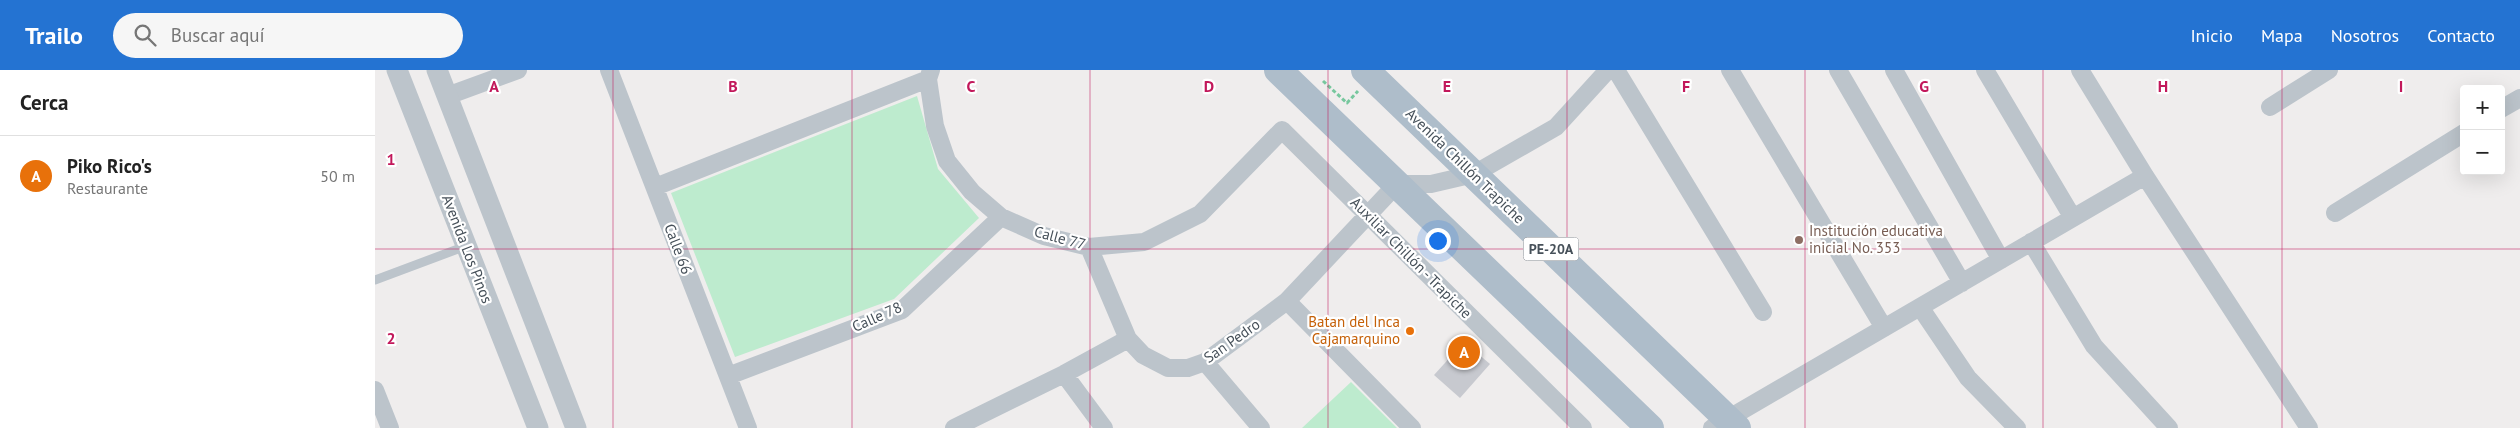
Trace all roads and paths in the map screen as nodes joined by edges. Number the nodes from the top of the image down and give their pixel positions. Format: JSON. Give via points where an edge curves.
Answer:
{"nodes":[{"id":1,"x":397,"y":70,"type":"edge"},
{"id":2,"x":437,"y":70,"type":"edge"},
{"id":3,"x":518,"y":70,"type":"edge"},
{"id":4,"x":609,"y":70,"type":"edge"},
{"id":5,"x":1278,"y":70,"type":"edge"},
{"id":6,"x":1607,"y":70,"type":"edge"},
{"id":7,"x":1616,"y":70,"type":"edge"},
{"id":8,"x":1730,"y":70,"type":"edge"},
{"id":9,"x":1838,"y":70,"type":"edge"},
{"id":10,"x":1894,"y":70,"type":"edge"},
{"id":11,"x":1985,"y":70,"type":"edge"},
{"id":12,"x":2080,"y":70,"type":"edge"},
{"id":13,"x":2329,"y":70,"type":"edge"},
{"id":14,"x":1369,"y":73,"type":"edge"},
{"id":15,"x":930,"y":75,"type":"edge"},
{"id":16,"x":1319,"y":77,"type":"dead end"},
{"id":17,"x":447,"y":96,"type":"junction"},
{"id":18,"x":2520,"y":98,"type":"edge"},
{"id":19,"x":2270,"y":107,"type":"dead end"},
{"id":20,"x":2505,"y":107,"type":"edge"},
{"id":21,"x":1282,"y":130,"type":"joint"},
{"id":22,"x":2460,"y":135,"type":"edge"},
{"id":23,"x":1474,"y":174,"type":"junction"},
{"id":24,"x":2145,"y":176,"type":"junction"},
{"id":25,"x":1397,"y":184,"type":"junction"},
{"id":26,"x":655,"y":187,"type":"junction"},
{"id":27,"x":2335,"y":213,"type":"dead end"},
{"id":28,"x":1368,"y":215,"type":"junction"},
{"id":29,"x":1001,"y":218,"type":"junction"},
{"id":30,"x":2073,"y":218,"type":"junction"},
{"id":31,"x":2031,"y":242,"type":"junction"},
{"id":32,"x":466,"y":246,"type":"junction"},
{"id":33,"x":1089,"y":247,"type":"junction"},
{"id":34,"x":2001,"y":260,"type":"junction"},
{"id":35,"x":375,"y":280,"type":"edge"},
{"id":36,"x":1962,"y":282,"type":"junction"},
{"id":37,"x":1287,"y":301,"type":"junction"},
{"id":38,"x":1920,"y":307,"type":"junction"},
{"id":39,"x":1763,"y":312,"type":"dead end"},
{"id":40,"x":1884,"y":328,"type":"junction"},
{"id":41,"x":1128,"y":339,"type":"junction"},
{"id":42,"x":1205,"y":362,"type":"junction"},
{"id":43,"x":1064,"y":374,"type":"junction"},
{"id":44,"x":728,"y":376,"type":"junction"},
{"id":45,"x":375,"y":390,"type":"edge"},
{"id":46,"x":1725,"y":425,"type":"edge"},
{"id":47,"x":387,"y":428,"type":"edge"},
{"id":48,"x":537,"y":428,"type":"edge"},
{"id":49,"x":576,"y":428,"type":"edge"},
{"id":50,"x":748,"y":428,"type":"edge"},
{"id":51,"x":956,"y":428,"type":"edge"},
{"id":52,"x":1104,"y":428,"type":"edge"},
{"id":53,"x":1261,"y":428,"type":"edge"},
{"id":54,"x":1412,"y":428,"type":"edge"},
{"id":55,"x":1583,"y":428,"type":"edge"},
{"id":56,"x":1650,"y":428,"type":"edge"},
{"id":57,"x":2017,"y":428,"type":"edge"},
{"id":58,"x":2169,"y":428,"type":"edge"},
{"id":59,"x":2309,"y":428,"type":"edge"}],
"edges":[{"from":1,"to":32,"type":"street","name":"Avenida Los Pinos"},
{"from":2,"to":17,"type":"street"},
{"from":3,"to":17,"type":"street"},
{"from":4,"to":26,"type":"street","name":"Calle 66"},
{"from":5,"to":25,"type":"main road"},
{"from":6,"to":23,"type":"street","via":[[1555,127]]},
{"from":7,"to":39,"type":"street"},
{"from":8,"to":40,"type":"street"},
{"from":9,"to":36,"type":"street"},
{"from":10,"to":34,"type":"street"},
{"from":11,"to":30,"type":"street"},
{"from":12,"to":24,"type":"street"},
{"from":13,"to":19,"type":"street"},
{"from":14,"to":16,"type":"path","via":[[1347,103]]},
{"from":14,"to":23,"type":"main road","name":"Avenida Chillón Trapiche","number":"PE-20A"},
{"from":15,"to":26,"type":"street"},
{"from":15,"to":29,"type":"street","name":"Calle 77","via":[[935,126],[947,160],[972,192]]},
{"from":17,"to":49,"type":"street"},
{"from":18,"to":20,"type":"street"},
{"from":21,"to":28,"type":"street","name":"Auxiliar Chillón - Trapiche"},
{"from":21,"to":33,"type":"street","name":"Calle 77","via":[[1200,214],[1144,242]]},
{"from":22,"to":27,"type":"street"},
{"from":23,"to":25,"type":"street","via":[[1431,184]]},
{"from":23,"to":46,"type":"main road","name":"Avenida Chillón Trapiche","number":"PE-20A"},
{"from":24,"to":30,"type":"street"},
{"from":24,"to":59,"type":"street"},
{"from":25,"to":28,"type":"street","name":"San Pedro"},
{"from":25,"to":56,"type":"main road"},
{"from":26,"to":44,"type":"street","name":"Calle 66"},
{"from":28,"to":37,"type":"street","name":"San Pedro"},
{"from":28,"to":55,"type":"street","name":"Auxiliar Chillón - Trapiche"},
{"from":29,"to":33,"type":"street","name":"Calle 77","via":[[1044,236]]},
{"from":29,"to":44,"type":"street","name":"Calle 78","via":[[901,310]]},
{"from":30,"to":31,"type":"street"},
{"from":31,"to":34,"type":"street"},
{"from":31,"to":58,"type":"street","via":[[2094,346]]},
{"from":32,"to":35,"type":"lane"},
{"from":32,"to":48,"type":"street","name":"Avenida Los Pinos"},
{"from":33,"to":41,"type":"street"},
{"from":34,"to":36,"type":"street"},
{"from":36,"to":38,"type":"street"},
{"from":37,"to":42,"type":"street","name":"San Pedro"},
{"from":37,"to":54,"type":"street"},
{"from":38,"to":40,"type":"street"},
{"from":38,"to":57,"type":"street","via":[[1968,378]]},
{"from":40,"to":46,"type":"street"},
{"from":41,"to":42,"type":"street","name":"San Pedro","via":[[1143,355],[1168,368],[1188,368]]},
{"from":41,"to":43,"type":"street"},
{"from":42,"to":53,"type":"street"},
{"from":43,"to":51,"type":"street"},
{"from":43,"to":52,"type":"street"},
{"from":44,"to":50,"type":"street","name":"Calle 66"},
{"from":45,"to":47,"type":"street"}]}
